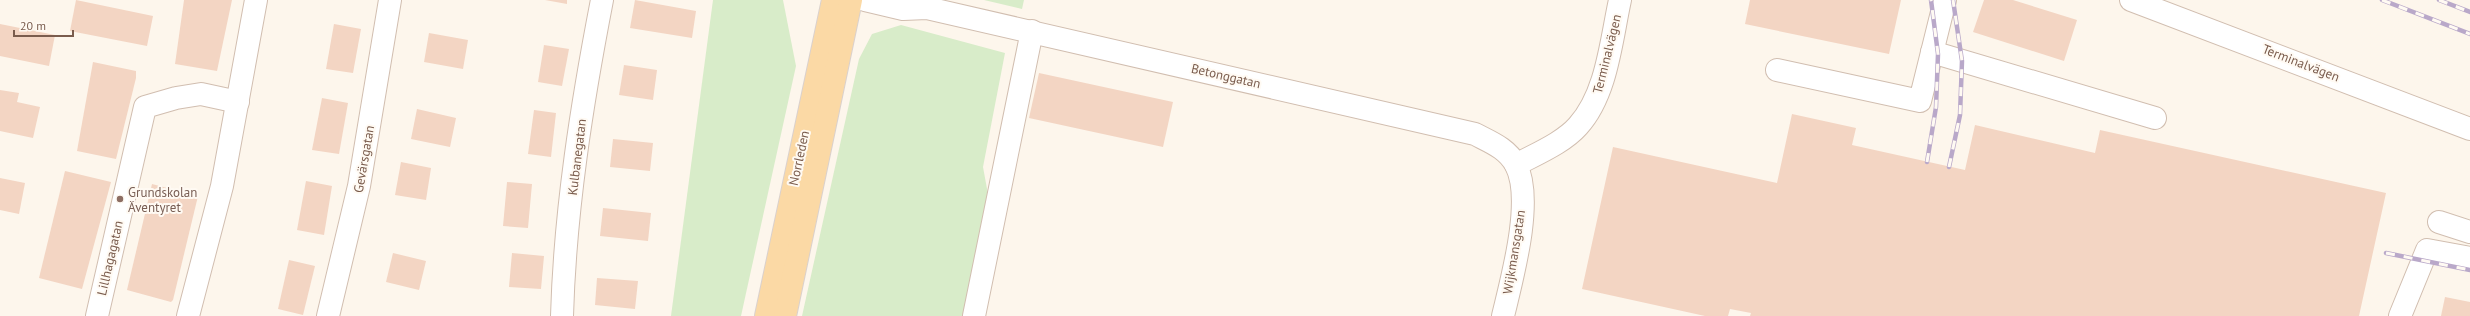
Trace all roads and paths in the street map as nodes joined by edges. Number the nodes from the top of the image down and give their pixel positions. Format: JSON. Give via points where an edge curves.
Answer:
{"nodes":[{"id":1,"x":256,"y":0,"type":"edge"},
{"id":2,"x":390,"y":0,"type":"edge"},
{"id":3,"x":602,"y":0,"type":"edge"},
{"id":4,"x":833,"y":0,"type":"edge"},
{"id":5,"x":851,"y":0,"type":"edge"},
{"id":6,"x":866,"y":0,"type":"edge"},
{"id":7,"x":1620,"y":0,"type":"edge"},
{"id":8,"x":1945,"y":0,"type":"edge"},
{"id":9,"x":2131,"y":0,"type":"edge"},
{"id":10,"x":919,"y":4,"type":"edge"},
{"id":11,"x":889,"y":6,"type":"junction"},
{"id":12,"x":1032,"y":31,"type":"junction"},
{"id":13,"x":843,"y":38,"type":"junction"},
{"id":14,"x":1932,"y":52,"type":"junction"},
{"id":15,"x":1777,"y":70,"type":"dead end"},
{"id":16,"x":238,"y":102,"type":"junction"},
{"id":17,"x":2155,"y":118,"type":"dead end"},
{"id":18,"x":2470,"y":129,"type":"edge"},
{"id":19,"x":1516,"y":165,"type":"junction"},
{"id":20,"x":2439,"y":222,"type":"dead end"},
{"id":21,"x":2470,"y":232,"type":"edge"},
{"id":22,"x":2470,"y":258,"type":"edge"},
{"id":23,"x":97,"y":316,"type":"edge"},
{"id":24,"x":188,"y":316,"type":"edge"},
{"id":25,"x":328,"y":316,"type":"edge"},
{"id":26,"x":562,"y":316,"type":"edge"},
{"id":27,"x":766,"y":316,"type":"edge"},
{"id":28,"x":785,"y":316,"type":"edge"},
{"id":29,"x":974,"y":316,"type":"edge"},
{"id":30,"x":1503,"y":316,"type":"edge"},
{"id":31,"x":2400,"y":316,"type":"edge"}],
"edges":[{"from":1,"to":16,"type":"street"},
{"from":2,"to":25,"type":"street","name":"Gevärsgatan","via":[[359,186]]},
{"from":3,"to":26,"type":"street","name":"Kulbanegatan","via":[[588,71],[574,174]]},
{"from":4,"to":27,"type":"main road","name":"Norrleden"},
{"from":5,"to":13,"type":"main road","name":"Norrleden"},
{"from":6,"to":11,"type":"street","name":"Betonggatan"},
{"from":7,"to":19,"type":"street","name":"Terminalvägen","via":[[1599,94],[1587,114],[1577,127],[1551,146]]},
{"from":8,"to":14,"type":"street"},
{"from":9,"to":18,"type":"street","name":"Terminalvägen"},
{"from":10,"to":11,"type":"street","name":"Betonggatan"},
{"from":10,"to":12,"type":"street","name":"Betonggatan"},
{"from":11,"to":13,"type":"street","name":"Betonggatan","via":[[860,15]]},
{"from":12,"to":19,"type":"street","name":"Betonggatan","via":[[1475,134],[1500,147]]},
{"from":12,"to":29,"type":"street"},
{"from":13,"to":28,"type":"main road","name":"Norrleden"},
{"from":14,"to":15,"type":"street","via":[[1920,101]]},
{"from":14,"to":17,"type":"street"},
{"from":16,"to":23,"type":"street","name":"Lillhagagatan","via":[[201,94],[145,107]]},
{"from":16,"to":24,"type":"street","via":[[222,186]]},
{"from":19,"to":30,"type":"street","name":"Wijkmansgatan","via":[[1522,188],[1522,223]]},
{"from":20,"to":21,"type":"street"},
{"from":22,"to":31,"type":"street","via":[[2427,250]]}]}
